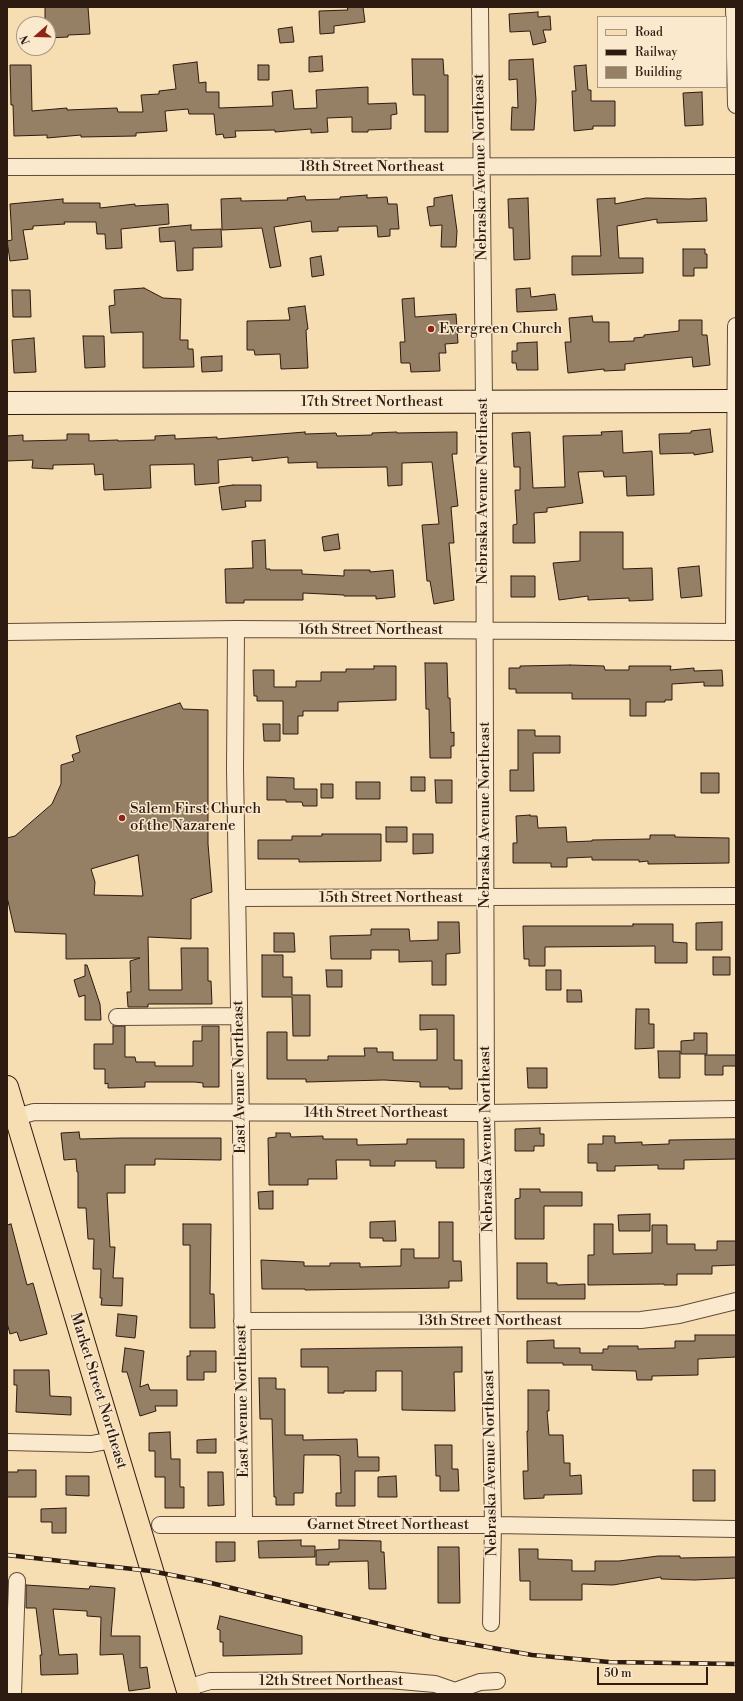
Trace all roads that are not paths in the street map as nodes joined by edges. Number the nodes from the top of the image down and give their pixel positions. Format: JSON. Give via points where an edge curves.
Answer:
{"nodes":[{"id":1,"x":480,"y":7,"type":"edge"},
{"id":2,"x":734,"y":7,"type":"edge"},
{"id":3,"x":736,"y":106,"type":"edge"},
{"id":4,"x":736,"y":166,"type":"edge"},
{"id":5,"x":7,"y":167,"type":"edge"},
{"id":6,"x":482,"y":167,"type":"junction"},
{"id":7,"x":736,"y":326,"type":"edge"},
{"id":8,"x":484,"y":401,"type":"junction"},
{"id":9,"x":736,"y":401,"type":"edge"},
{"id":10,"x":7,"y":403,"type":"edge"},
{"id":11,"x":236,"y":629,"type":"junction"},
{"id":12,"x":484,"y":631,"type":"junction"},
{"id":13,"x":7,"y":632,"type":"edge"},
{"id":14,"x":735,"y":632,"type":"edge"},
{"id":15,"x":736,"y":896,"type":"edge"},
{"id":16,"x":485,"y":897,"type":"junction"},
{"id":17,"x":237,"y":898,"type":"junction"},
{"id":18,"x":239,"y":1016,"type":"junction"},
{"id":19,"x":117,"y":1017,"type":"dead end"},
{"id":20,"x":7,"y":1087,"type":"edge"},
{"id":21,"x":736,"y":1109,"type":"edge"},
{"id":22,"x":240,"y":1113,"type":"junction"},
{"id":23,"x":486,"y":1113,"type":"junction"},
{"id":24,"x":16,"y":1117,"type":"junction"},
{"id":25,"x":736,"y":1301,"type":"edge"},
{"id":26,"x":242,"y":1321,"type":"junction"},
{"id":27,"x":489,"y":1321,"type":"junction"},
{"id":28,"x":113,"y":1440,"type":"junction"},
{"id":29,"x":7,"y":1442,"type":"edge"},
{"id":30,"x":160,"y":1525,"type":"dead end"},
{"id":31,"x":493,"y":1525,"type":"junction"},
{"id":32,"x":244,"y":1526,"type":"junction"},
{"id":33,"x":736,"y":1529,"type":"edge"},
{"id":34,"x":17,"y":1581,"type":"dead end"},
{"id":35,"x":491,"y":1623,"type":"dead end"},
{"id":36,"x":497,"y":1681,"type":"dead end"},
{"id":37,"x":188,"y":1691,"type":"edge"},
{"id":38,"x":455,"y":1693,"type":"edge"},
{"id":39,"x":12,"y":1694,"type":"edge"}],
"edges":[{"from":1,"to":6,"type":"street","name":"Nebraska Avenue Northeast"},
{"from":2,"to":3,"type":"street"},
{"from":4,"to":6,"type":"street","name":"18th Street Northeast"},
{"from":5,"to":6,"type":"street","name":"18th Street Northeast"},
{"from":6,"to":8,"type":"street","name":"Nebraska Avenue Northeast"},
{"from":7,"to":9,"type":"street"},
{"from":8,"to":9,"type":"main road","name":"17th Street Northeast"},
{"from":8,"to":10,"type":"main road","name":"17th Street Northeast"},
{"from":8,"to":12,"type":"street","name":"Nebraska Avenue Northeast"},
{"from":9,"to":14,"type":"street"},
{"from":11,"to":12,"type":"street","name":"16th Street Northeast"},
{"from":11,"to":13,"type":"street","name":"16th Street Northeast"},
{"from":11,"to":17,"type":"street","name":"East Avenue Northeast"},
{"from":12,"to":14,"type":"street","name":"16th Street Northeast"},
{"from":12,"to":16,"type":"street","name":"Nebraska Avenue Northeast"},
{"from":15,"to":16,"type":"street","name":"15th Street Northeast"},
{"from":16,"to":17,"type":"street","name":"15th Street Northeast"},
{"from":16,"to":23,"type":"street","name":"Nebraska Avenue Northeast"},
{"from":17,"to":18,"type":"street","name":"East Avenue Northeast"},
{"from":18,"to":19,"type":"street"},
{"from":18,"to":22,"type":"street","name":"East Avenue Northeast"},
{"from":20,"to":24,"type":"main road","name":"Market Street Northeast"},
{"from":21,"to":23,"type":"street","name":"14th Street Northeast"},
{"from":22,"to":23,"type":"street","name":"14th Street Northeast"},
{"from":22,"to":24,"type":"street","name":"14th Street Northeast","via":[[34,1112]]},
{"from":22,"to":26,"type":"street","name":"East Avenue Northeast"},
{"from":23,"to":27,"type":"street","name":"Nebraska Avenue Northeast"},
{"from":24,"to":28,"type":"main road","name":"Market Street Northeast"},
{"from":25,"to":27,"type":"street","name":"13th Street Northeast","via":[[679,1315],[641,1320]]},
{"from":26,"to":27,"type":"street","name":"13th Street Northeast"},
{"from":26,"to":32,"type":"street","name":"East Avenue Northeast"},
{"from":27,"to":31,"type":"street","name":"Nebraska Avenue Northeast"},
{"from":28,"to":29,"type":"street","via":[[91,1444]]},
{"from":28,"to":37,"type":"main road","name":"Market Street Northeast"},
{"from":30,"to":32,"type":"street","name":"Garnet Street Northeast"},
{"from":31,"to":32,"type":"street","name":"Garnet Street Northeast"},
{"from":31,"to":33,"type":"street","name":"Garnet Street Northeast"},
{"from":31,"to":35,"type":"street","name":"Nebraska Avenue Northeast"},
{"from":34,"to":39,"type":"street"},
{"from":36,"to":38,"type":"street","name":"12th Street Northeast","via":[[480,1682]]},
{"from":37,"to":38,"type":"street","name":"12th Street Northeast","via":[[210,1681],[389,1680],[435,1684]]}]}
